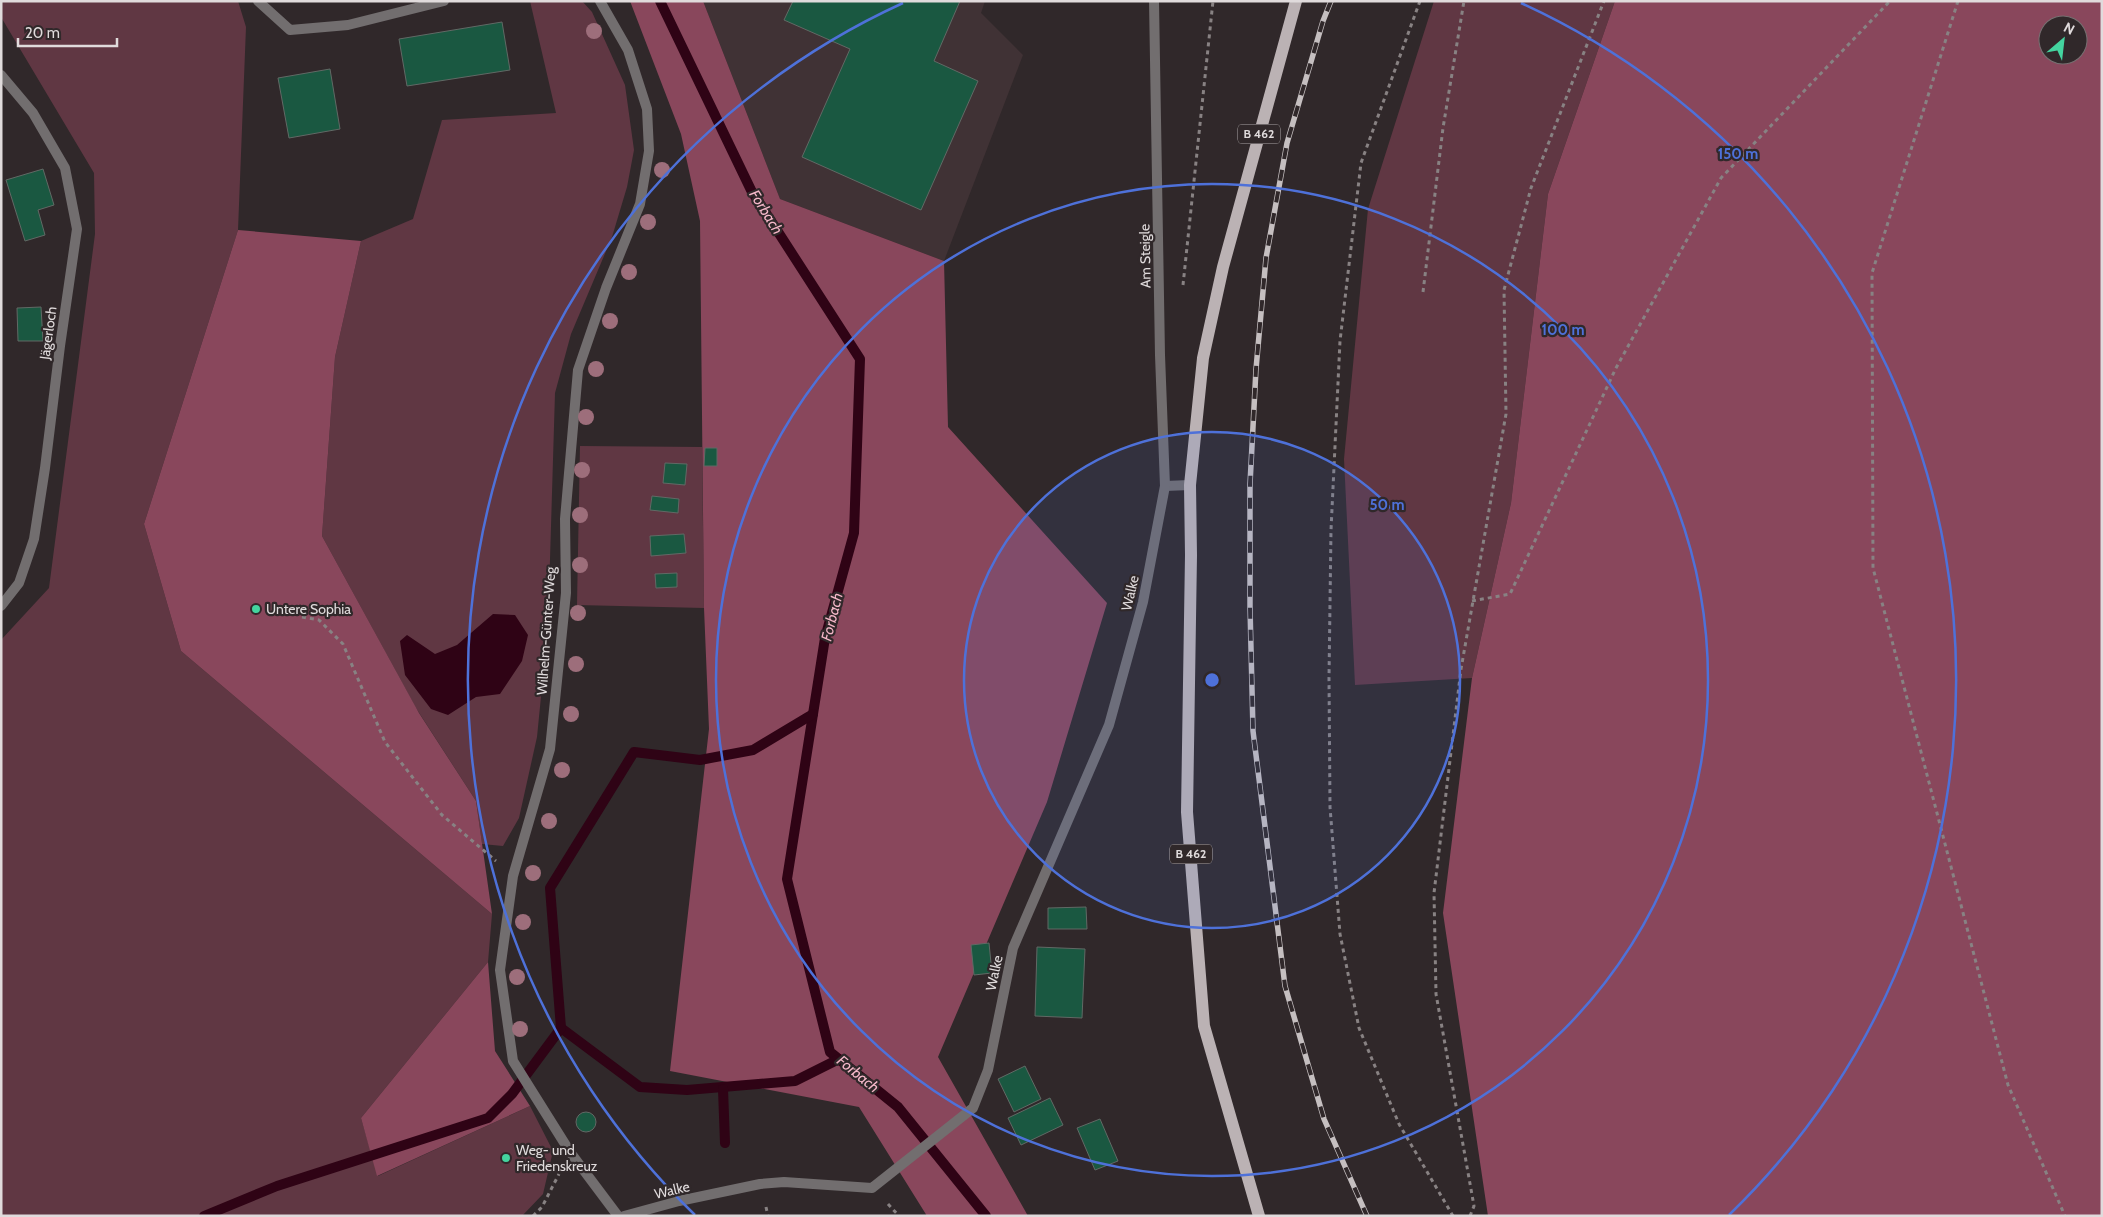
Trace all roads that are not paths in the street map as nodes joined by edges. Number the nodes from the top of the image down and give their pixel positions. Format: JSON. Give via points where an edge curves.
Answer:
{"nodes":[{"id":1,"x":258,"y":1,"type":"edge"},
{"id":2,"x":444,"y":1,"type":"edge"},
{"id":3,"x":600,"y":1,"type":"edge"},
{"id":4,"x":1154,"y":1,"type":"edge"},
{"id":5,"x":1296,"y":1,"type":"edge"},
{"id":6,"x":1,"y":75,"type":"edge"},
{"id":7,"x":1190,"y":484,"type":"junction"},
{"id":8,"x":1165,"y":486,"type":"junction"},
{"id":9,"x":1,"y":606,"type":"edge"},
{"id":10,"x":618,"y":1216,"type":"edge"},
{"id":11,"x":624,"y":1216,"type":"edge"},
{"id":12,"x":1259,"y":1216,"type":"edge"}],
"edges":[{"from":1,"to":2,"type":"street","via":[[290,30],[348,25]]},
{"from":3,"to":10,"type":"street","name":"Wilhelm-Günter-Weg","via":[[628,50],[647,109],[648,151],[640,204],[578,370],[565,519],[566,593],[550,749],[513,876],[500,970],[513,1061],[570,1152]]},
{"from":4,"to":8,"type":"street","name":"Am Steigle"},
{"from":5,"to":7,"type":"main road","number":"B 462","via":[[1223,266],[1203,358]]},
{"from":6,"to":9,"type":"street","name":"Jägerloch","via":[[33,114],[65,168],[77,229],[34,539],[19,583]]},
{"from":7,"to":8,"type":"street"},
{"from":7,"to":12,"type":"main road","number":"B 462","via":[[1187,812],[1204,1026]]},
{"from":8,"to":11,"type":"street","name":"Walke","via":[[1143,602],[1109,725],[1013,948],[988,1070],[973,1108],[872,1188],[784,1182],[760,1184]]}]}
